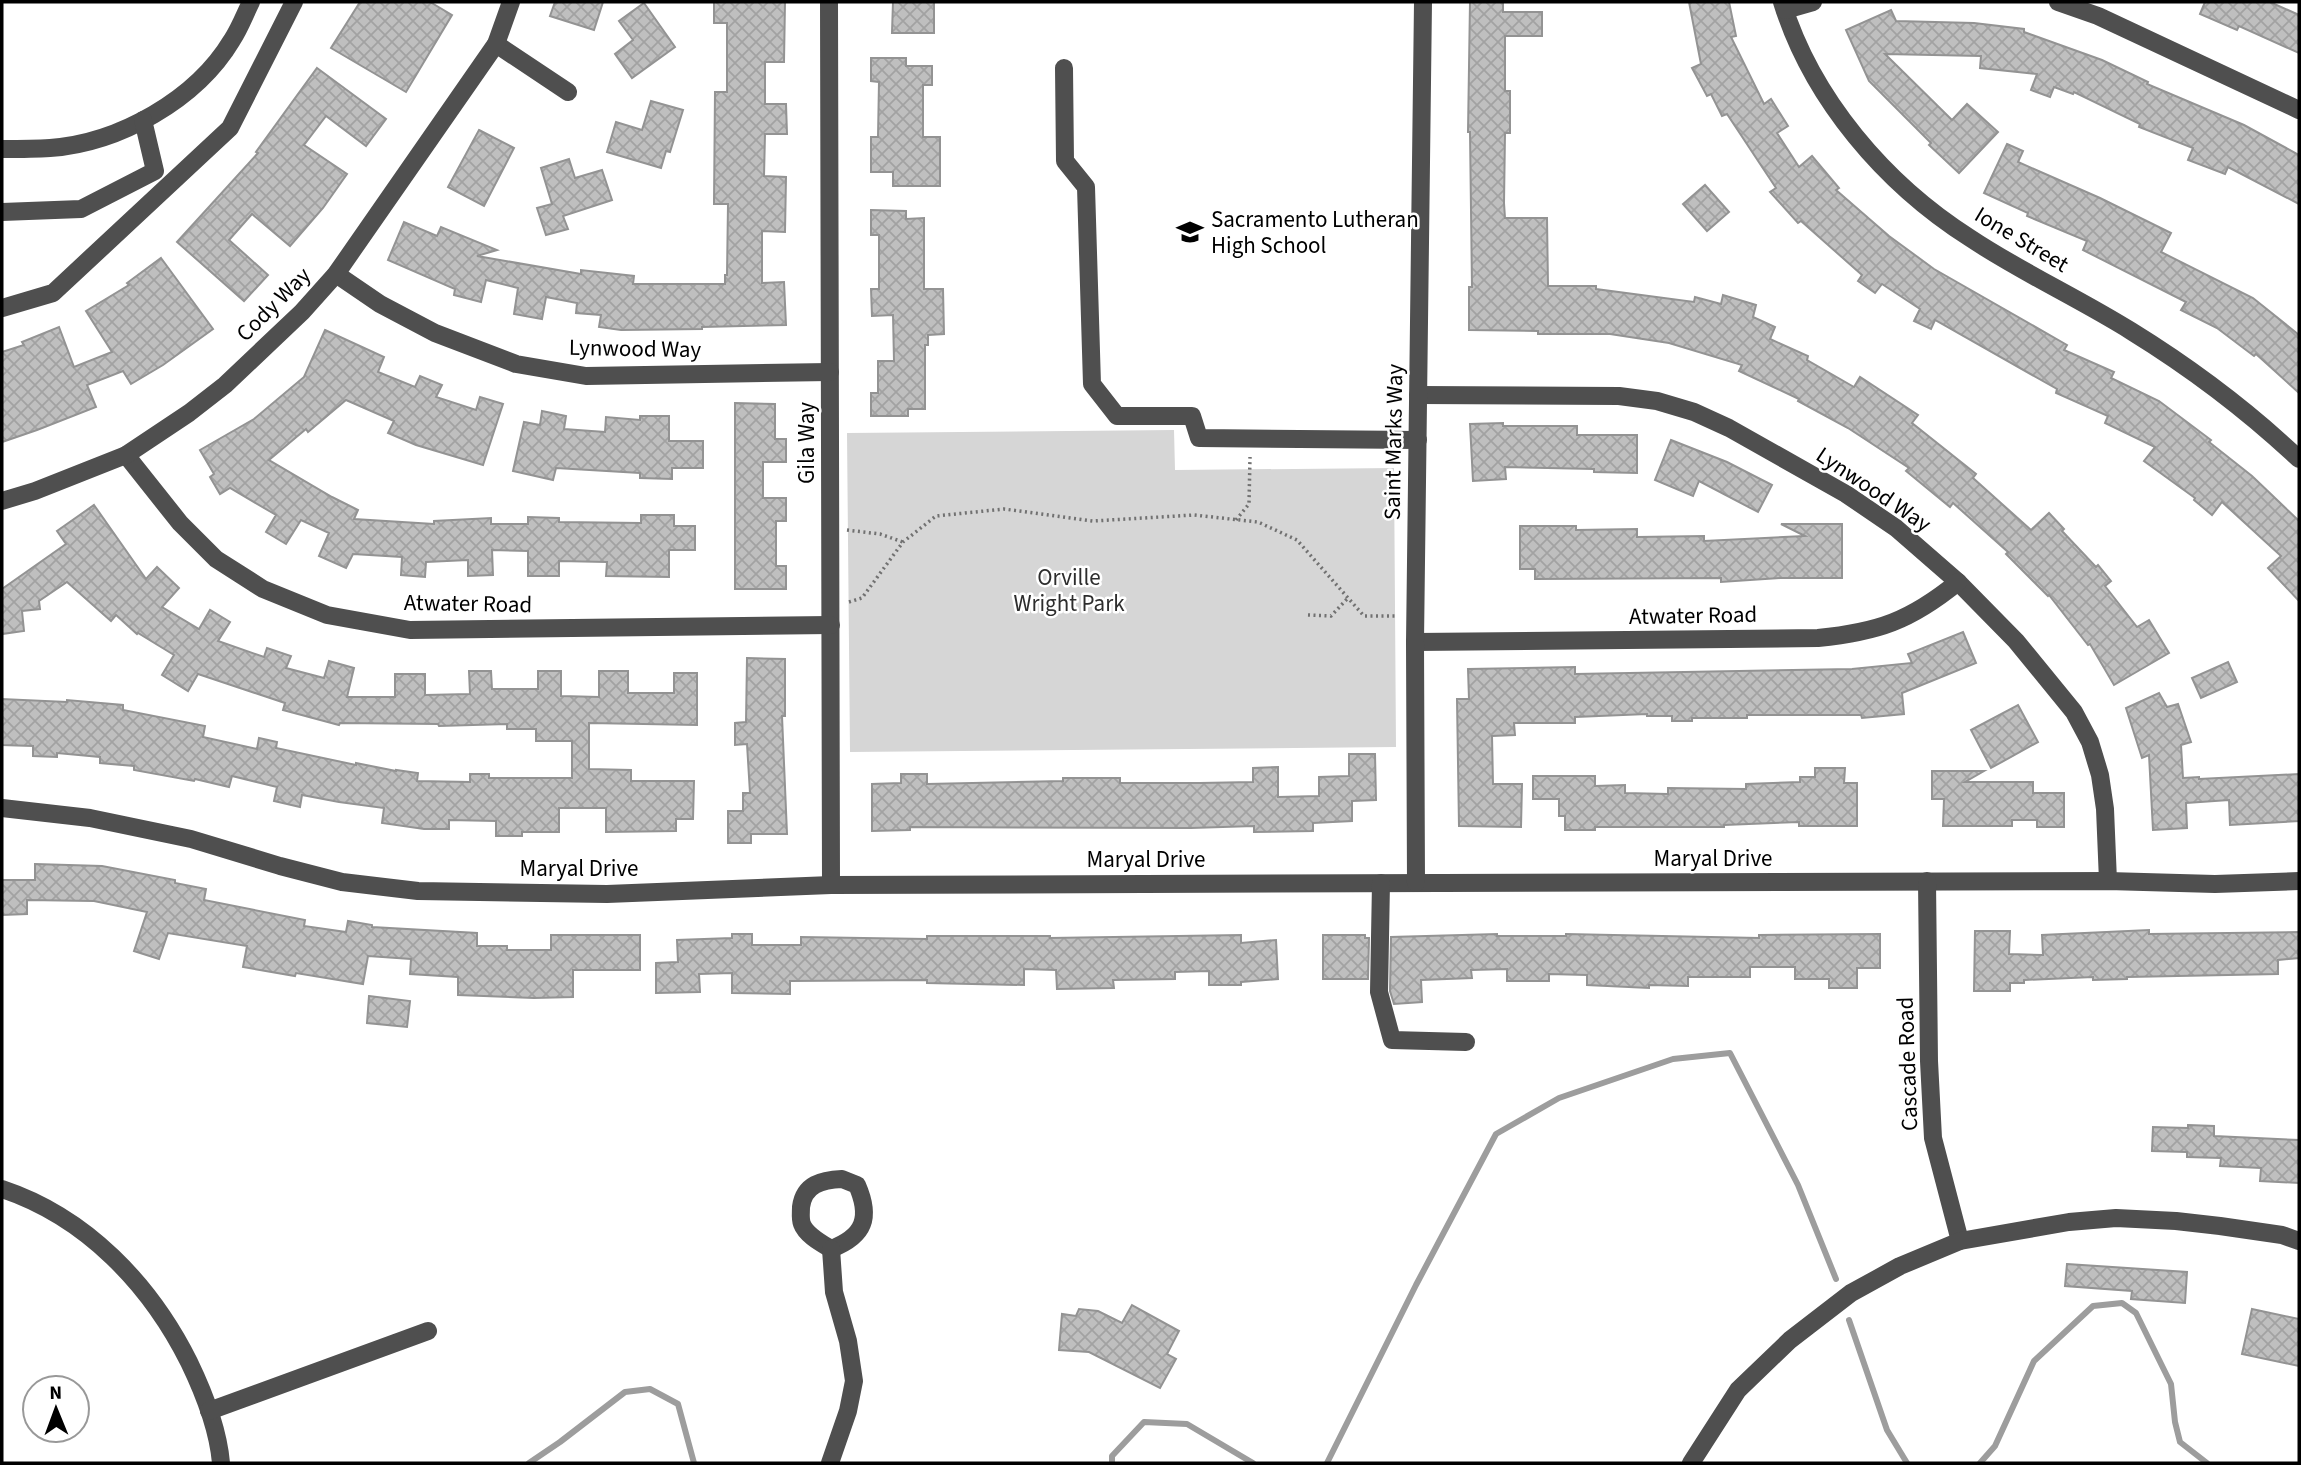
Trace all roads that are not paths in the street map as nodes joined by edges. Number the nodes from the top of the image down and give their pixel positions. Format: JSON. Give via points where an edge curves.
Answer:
{"nodes":[{"id":1,"x":251,"y":2,"type":"edge"},
{"id":2,"x":294,"y":2,"type":"edge"},
{"id":3,"x":511,"y":2,"type":"edge"},
{"id":4,"x":829,"y":2,"type":"edge"},
{"id":5,"x":1423,"y":2,"type":"edge"},
{"id":6,"x":1812,"y":2,"type":"edge"},
{"id":7,"x":2058,"y":2,"type":"edge"},
{"id":8,"x":1784,"y":6,"type":"edge"},
{"id":9,"x":496,"y":44,"type":"junction"},
{"id":10,"x":1064,"y":68,"type":"dead end"},
{"id":11,"x":568,"y":92,"type":"dead end"},
{"id":12,"x":2299,"y":110,"type":"edge"},
{"id":13,"x":143,"y":120,"type":"junction"},
{"id":14,"x":2,"y":149,"type":"edge"},
{"id":15,"x":2,"y":212,"type":"edge"},
{"id":16,"x":336,"y":274,"type":"junction"},
{"id":17,"x":2,"y":308,"type":"edge"},
{"id":18,"x":830,"y":372,"type":"junction"},
{"id":19,"x":1418,"y":395,"type":"junction"},
{"id":20,"x":1418,"y":439,"type":"junction"},
{"id":21,"x":126,"y":455,"type":"junction"},
{"id":22,"x":2299,"y":459,"type":"edge"},
{"id":23,"x":2,"y":501,"type":"edge"},
{"id":24,"x":1958,"y":582,"type":"junction"},
{"id":25,"x":831,"y":616,"type":"junction"},
{"id":26,"x":1415,"y":642,"type":"junction"},
{"id":27,"x":2,"y":808,"type":"edge"},
{"id":28,"x":1927,"y":881,"type":"junction"},
{"id":29,"x":2108,"y":881,"type":"junction"},
{"id":30,"x":2299,"y":881,"type":"edge"},
{"id":31,"x":1381,"y":883,"type":"junction"},
{"id":32,"x":1416,"y":883,"type":"junction"},
{"id":33,"x":831,"y":885,"type":"junction"},
{"id":34,"x":1466,"y":1042,"type":"dead end"},
{"id":35,"x":2,"y":1189,"type":"edge"},
{"id":36,"x":1960,"y":1241,"type":"junction"},
{"id":37,"x":2299,"y":1241,"type":"edge"},
{"id":38,"x":831,"y":1249,"type":"dead end"},
{"id":39,"x":428,"y":1331,"type":"dead end"},
{"id":40,"x":209,"y":1411,"type":"junction"},
{"id":41,"x":221,"y":1463,"type":"edge"},
{"id":42,"x":830,"y":1463,"type":"edge"},
{"id":43,"x":1691,"y":1463,"type":"edge"}],
"edges":[{"from":1,"to":13,"type":"street","via":[[211,69]]},
{"from":2,"to":17,"type":"street","via":[[230,128],[53,293]]},
{"from":3,"to":9,"type":"street","name":"Cody Way"},
{"from":4,"to":18,"type":"street","name":"Gila Way"},
{"from":5,"to":19,"type":"street","name":"Saint Marks Way"},
{"from":6,"to":8,"type":"street"},
{"from":7,"to":12,"type":"street","via":[[2098,16]]},
{"from":8,"to":22,"type":"street","name":"Ione Street","via":[[1810,68],[1835,108],[1896,181],[1970,239],[2176,361]]},
{"from":9,"to":11,"type":"street"},
{"from":9,"to":16,"type":"street","name":"Cody Way"},
{"from":10,"to":20,"type":"street","via":[[1065,161],[1086,187],[1092,384],[1117,415],[1192,416],[1199,438]]},
{"from":13,"to":14,"type":"street","via":[[90,140],[52,148]]},
{"from":13,"to":15,"type":"street","via":[[155,171],[82,209]]},
{"from":16,"to":18,"type":"street","name":"Lynwood Way","via":[[424,327],[516,364],[586,376]]},
{"from":16,"to":21,"type":"street","name":"Cody Way","via":[[225,385]]},
{"from":18,"to":25,"type":"street","name":"Gila Way"},
{"from":19,"to":20,"type":"street","name":"Saint Marks Way"},
{"from":19,"to":24,"type":"street","name":"Lynwood Way","via":[[1619,396],[1694,412],[1846,494],[1896,528]]},
{"from":20,"to":26,"type":"street","name":"Saint Marks Way"},
{"from":21,"to":23,"type":"street","name":"Cody Way"},
{"from":21,"to":25,"type":"street","name":"Atwater Road","via":[[180,523],[216,559],[263,589],[327,615],[410,630]]},
{"from":24,"to":26,"type":"street","name":"Atwater Road","via":[[1905,618],[1842,636]]},
{"from":24,"to":29,"type":"street","name":"Lynwood Way","via":[[2064,699],[2090,742],[2105,809]]},
{"from":25,"to":33,"type":"street","name":"Gila Way"},
{"from":26,"to":32,"type":"street","name":"Saint Marks Way"},
{"from":27,"to":33,"type":"street","name":"Maryal Drive","via":[[90,818],[191,839],[342,882],[418,891],[607,894]]},
{"from":28,"to":29,"type":"street","name":"Maryal Drive"},
{"from":28,"to":32,"type":"street","name":"Maryal Drive"},
{"from":28,"to":36,"type":"street","name":"Cascade Road","via":[[1933,1138]]},
{"from":29,"to":30,"type":"street","name":"Maryal Drive"},
{"from":31,"to":32,"type":"street","name":"Maryal Drive"},
{"from":31,"to":33,"type":"street","name":"Maryal Drive"},
{"from":31,"to":34,"type":"street","via":[[1380,992],[1392,1040]]},
{"from":35,"to":40,"type":"street","via":[[68,1220],[130,1274],[174,1333]]},
{"from":36,"to":37,"type":"street","via":[[2116,1218],[2208,1225]]},
{"from":36,"to":43,"type":"street","via":[[1851,1293],[1790,1340],[1738,1390]]},
{"from":38,"to":42,"type":"street","via":[[834,1292],[854,1381]]},
{"from":39,"to":40,"type":"street"},
{"from":40,"to":41,"type":"street"}]}
